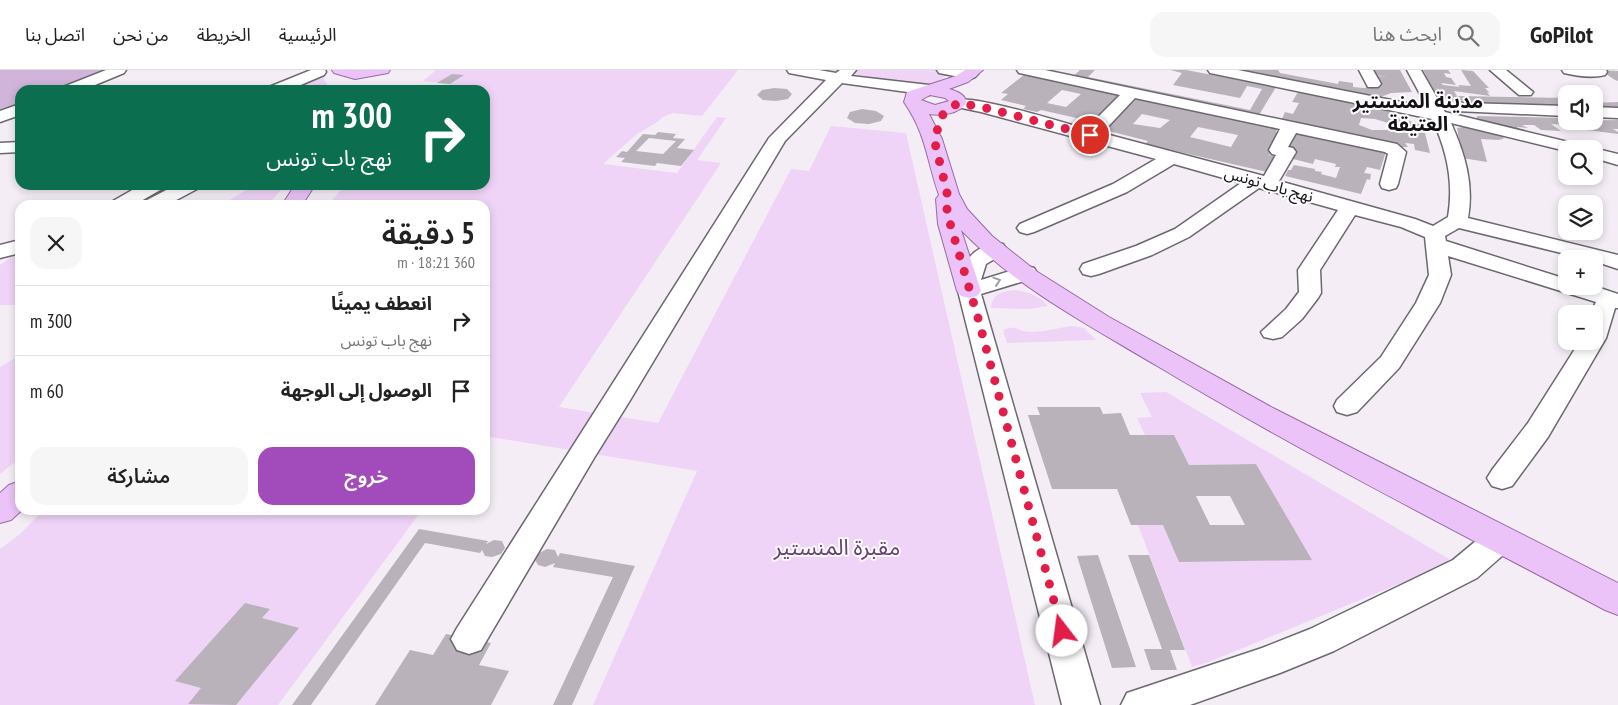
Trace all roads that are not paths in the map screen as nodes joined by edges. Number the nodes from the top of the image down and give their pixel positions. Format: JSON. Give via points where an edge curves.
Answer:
{"nodes":[{"id":1,"x":119,"y":70,"type":"edge"},
{"id":2,"x":382,"y":70,"type":"edge"},
{"id":3,"x":386,"y":70,"type":"edge"},
{"id":4,"x":794,"y":70,"type":"edge"},
{"id":5,"x":889,"y":70,"type":"edge"},
{"id":6,"x":944,"y":70,"type":"edge"},
{"id":7,"x":991,"y":70,"type":"edge"},
{"id":8,"x":1024,"y":70,"type":"edge"},
{"id":9,"x":1215,"y":70,"type":"edge"},
{"id":10,"x":1366,"y":70,"type":"edge"},
{"id":11,"x":1414,"y":70,"type":"edge"},
{"id":12,"x":1497,"y":70,"type":"edge"},
{"id":13,"x":1568,"y":70,"type":"edge"},
{"id":14,"x":318,"y":72,"type":"edge"},
{"id":15,"x":344,"y":72,"type":"edge"},
{"id":16,"x":973,"y":72,"type":"edge"},
{"id":17,"x":1600,"y":72,"type":"dead end"},
{"id":18,"x":844,"y":74,"type":"edge"},
{"id":19,"x":1290,"y":84,"type":"junction"},
{"id":20,"x":1373,"y":84,"type":"dead end"},
{"id":21,"x":82,"y":85,"type":"edge"},
{"id":22,"x":287,"y":85,"type":"edge"},
{"id":23,"x":298,"y":85,"type":"edge"},
{"id":24,"x":357,"y":85,"type":"edge"},
{"id":25,"x":374,"y":85,"type":"edge"},
{"id":26,"x":929,"y":90,"type":"junction"},
{"id":27,"x":1525,"y":92,"type":"dead end"},
{"id":28,"x":1131,"y":93,"type":"junction"},
{"id":29,"x":912,"y":98,"type":"junction"},
{"id":30,"x":955,"y":104,"type":"junction"},
{"id":31,"x":15,"y":111,"type":"edge"},
{"id":32,"x":1437,"y":111,"type":"junction"},
{"id":33,"x":1558,"y":111,"type":"edge"},
{"id":34,"x":1603,"y":112,"type":"edge"},
{"id":35,"x":1618,"y":113,"type":"edge"},
{"id":36,"x":0,"y":117,"type":"edge"},
{"id":37,"x":1272,"y":123,"type":"junction"},
{"id":38,"x":0,"y":125,"type":"edge"},
{"id":39,"x":1290,"y":127,"type":"junction"},
{"id":40,"x":0,"y":130,"type":"edge"},
{"id":41,"x":1090,"y":135,"type":"junction"},
{"id":42,"x":935,"y":143,"type":"junction"},
{"id":43,"x":1558,"y":143,"type":"edge"},
{"id":44,"x":0,"y":148,"type":"edge"},
{"id":45,"x":15,"y":148,"type":"edge"},
{"id":46,"x":1603,"y":155,"type":"edge"},
{"id":47,"x":1172,"y":157,"type":"junction"},
{"id":48,"x":1618,"y":160,"type":"edge"},
{"id":49,"x":1263,"y":182,"type":"junction"},
{"id":50,"x":1389,"y":184,"type":"dead end"},
{"id":51,"x":146,"y":190,"type":"edge"},
{"id":52,"x":180,"y":190,"type":"edge"},
{"id":53,"x":947,"y":192,"type":"junction"},
{"id":54,"x":129,"y":200,"type":"edge"},
{"id":55,"x":162,"y":200,"type":"edge"},
{"id":56,"x":1350,"y":207,"type":"junction"},
{"id":57,"x":1456,"y":221,"type":"junction"},
{"id":58,"x":1027,"y":228,"type":"dead end"},
{"id":59,"x":1435,"y":239,"type":"junction"},
{"id":60,"x":15,"y":248,"type":"edge"},
{"id":61,"x":995,"y":249,"type":"junction"},
{"id":62,"x":0,"y":252,"type":"edge"},
{"id":63,"x":1618,"y":262,"type":"edge"},
{"id":64,"x":1091,"y":268,"type":"dead end"},
{"id":65,"x":1026,"y":273,"type":"junction"},
{"id":66,"x":1558,"y":283,"type":"edge"},
{"id":67,"x":969,"y":291,"type":"junction"},
{"id":68,"x":1597,"y":295,"type":"edge"},
{"id":69,"x":1614,"y":300,"type":"edge"},
{"id":70,"x":1603,"y":310,"type":"edge"},
{"id":71,"x":1273,"y":332,"type":"dead end"},
{"id":72,"x":1587,"y":350,"type":"edge"},
{"id":73,"x":1347,"y":406,"type":"dead end"},
{"id":74,"x":1502,"y":478,"type":"dead end"},
{"id":75,"x":15,"y":498,"type":"edge"},
{"id":76,"x":0,"y":511,"type":"edge"},
{"id":77,"x":1500,"y":539,"type":"junction"},
{"id":78,"x":1618,"y":600,"type":"edge"},
{"id":79,"x":469,"y":638,"type":"dead end"},
{"id":80,"x":1081,"y":705,"type":"edge"},
{"id":81,"x":1140,"y":705,"type":"edge"}],
"edges":[{"from":1,"to":21,"type":"street"},
{"from":2,"to":15,"type":"main road","via":[[363,74]]},
{"from":3,"to":25,"type":"main road"},
{"from":4,"to":18,"type":"street"},
{"from":5,"to":29,"type":"street"},
{"from":6,"to":16,"type":"street"},
{"from":7,"to":30,"type":"main road"},
{"from":8,"to":28,"type":"street"},
{"from":9,"to":19,"type":"street"},
{"from":10,"to":20,"type":"street"},
{"from":11,"to":32,"type":"street"},
{"from":12,"to":27,"type":"street"},
{"from":13,"to":17,"type":"street"},
{"from":14,"to":15,"type":"street"},
{"from":14,"to":22,"type":"street"},
{"from":14,"to":23,"type":"street"},
{"from":15,"to":24,"type":"main road","via":[[355,79]]},
{"from":16,"to":26,"type":"main road","via":[[951,84]]},
{"from":18,"to":29,"type":"street"},
{"from":18,"to":79,"type":"street","via":[[827,87],[778,138]]},
{"from":19,"to":32,"type":"street"},
{"from":19,"to":37,"type":"street"},
{"from":26,"to":29,"type":"main road"},
{"from":26,"to":30,"type":"main road","via":[[950,94]]},
{"from":28,"to":37,"type":"street"},
{"from":28,"to":41,"type":"street"},
{"from":29,"to":30,"type":"main road","via":[[928,109]]},
{"from":29,"to":42,"type":"main road"},
{"from":30,"to":41,"type":"street","name":"نهج باب تونس","via":[[982,107]]},
{"from":30,"to":42,"type":"main road","via":[[939,121]]},
{"from":31,"to":36,"type":"street"},
{"from":32,"to":33,"type":"street"},
{"from":32,"to":43,"type":"street"},
{"from":32,"to":57,"type":"street","via":[[1458,168],[1459,211]]},
{"from":34,"to":35,"type":"street"},
{"from":37,"to":39,"type":"street"},
{"from":38,"to":40,"type":"street","via":[[9,126]]},
{"from":39,"to":49,"type":"street","via":[[1278,150],[1288,152]]},
{"from":39,"to":50,"type":"street","via":[[1396,150]]},
{"from":41,"to":47,"type":"street","name":"نهج باب تونس"},
{"from":42,"to":53,"type":"main road"},
{"from":44,"to":45,"type":"street"},
{"from":46,"to":48,"type":"street"},
{"from":47,"to":49,"type":"street","name":"نهج باب تونس"},
{"from":47,"to":58,"type":"street","via":[[1120,188]]},
{"from":49,"to":56,"type":"street","name":"نهج باب تونس"},
{"from":49,"to":64,"type":"street","via":[[1176,237]]},
{"from":51,"to":54,"type":"street"},
{"from":52,"to":55,"type":"street"},
{"from":53,"to":61,"type":"main road","via":[[966,221]]},
{"from":53,"to":67,"type":"main road","via":[[950,224]]},
{"from":56,"to":59,"type":"street","name":"نهج باب تونس","via":[[1408,223]]},
{"from":56,"to":71,"type":"street","via":[[1309,270],[1310,293],[1294,314]]},
{"from":57,"to":59,"type":"street"},
{"from":57,"to":63,"type":"street"},
{"from":59,"to":66,"type":"street","name":"نهج باب تونس"},
{"from":59,"to":73,"type":"street","via":[[1440,275],[1428,303],[1390,362]]},
{"from":60,"to":62,"type":"street"},
{"from":61,"to":65,"type":"main road"},
{"from":61,"to":67,"type":"street","via":[[976,260]]},
{"from":67,"to":65,"type":"street","one_way":true},
{"from":65,"to":77,"type":"main road","via":[[1079,309],[1268,419]]},
{"from":67,"to":80,"type":"street"},
{"from":68,"to":69,"type":"street","name":"نهج باب تونس"},
{"from":69,"to":70,"type":"street"},
{"from":72,"to":74,"type":"street","via":[[1538,430]]},
{"from":75,"to":76,"type":"main road"},
{"from":77,"to":78,"type":"main road"},
{"from":77,"to":81,"type":"street","via":[[1464,569],[1322,640]]}]}
